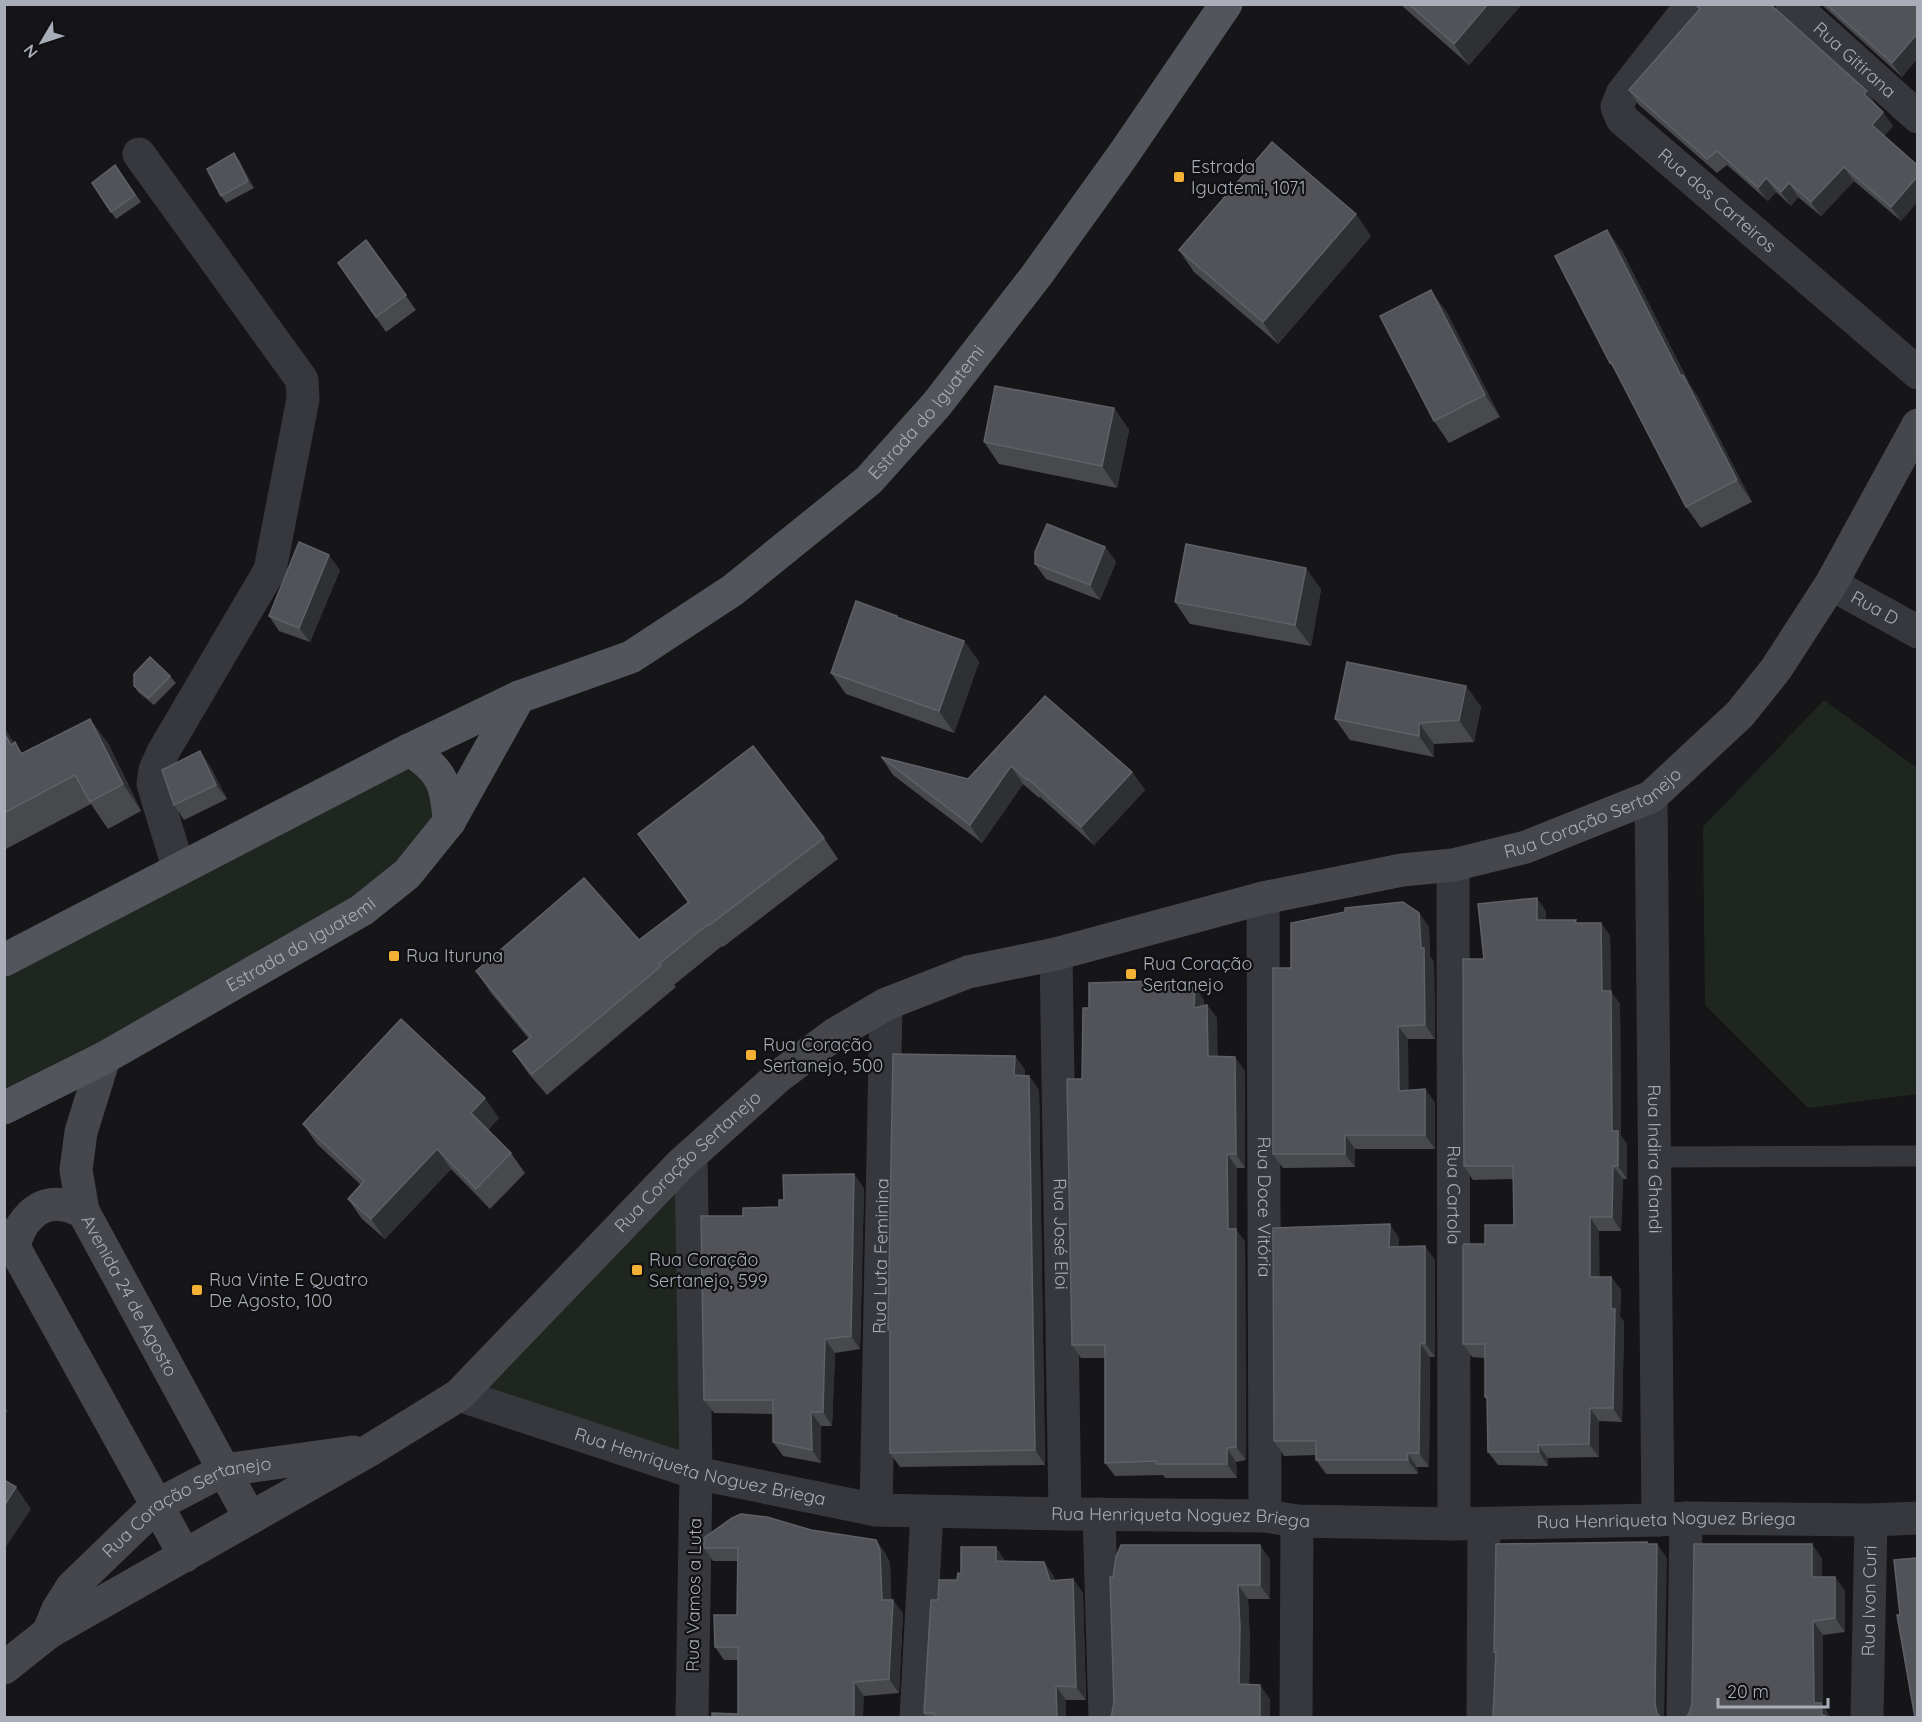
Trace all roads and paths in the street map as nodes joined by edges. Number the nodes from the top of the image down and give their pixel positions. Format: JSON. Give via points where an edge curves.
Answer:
{"nodes":[{"id":1,"x":1226,"y":4,"type":"edge"},
{"id":2,"x":1692,"y":4,"type":"edge"},
{"id":3,"x":1792,"y":4,"type":"edge"},
{"id":4,"x":1917,"y":117,"type":"edge"},
{"id":5,"x":139,"y":154,"type":"dead end"},
{"id":6,"x":1917,"y":373,"type":"edge"},
{"id":7,"x":1917,"y":425,"type":"edge"},
{"id":8,"x":1831,"y":584,"type":"junction"},
{"id":9,"x":1917,"y":632,"type":"edge"},
{"id":10,"x":519,"y":697,"type":"junction"},
{"id":11,"x":409,"y":750,"type":"junction"},
{"id":12,"x":1651,"y":796,"type":"junction"},
{"id":13,"x":448,"y":822,"type":"junction"},
{"id":14,"x":1453,"y":865,"type":"junction"},
{"id":15,"x":179,"y":870,"type":"junction"},
{"id":16,"x":1263,"y":898,"type":"junction"},
{"id":17,"x":1056,"y":954,"type":"junction"},
{"id":18,"x":4,"y":960,"type":"edge"},
{"id":19,"x":886,"y":1004,"type":"junction"},
{"id":20,"x":104,"y":1058,"type":"junction"},
{"id":21,"x":4,"y":1108,"type":"edge"},
{"id":22,"x":691,"y":1156,"type":"junction"},
{"id":23,"x":1917,"y":1156,"type":"edge"},
{"id":24,"x":1655,"y":1157,"type":"junction"},
{"id":25,"x":83,"y":1211,"type":"junction"},
{"id":26,"x":9,"y":1241,"type":"edge"},
{"id":27,"x":459,"y":1395,"type":"junction"},
{"id":28,"x":370,"y":1450,"type":"junction"},
{"id":29,"x":224,"y":1470,"type":"junction"},
{"id":30,"x":696,"y":1473,"type":"junction"},
{"id":31,"x":157,"y":1505,"type":"junction"},
{"id":32,"x":876,"y":1510,"type":"junction"},
{"id":33,"x":927,"y":1512,"type":"junction"},
{"id":34,"x":1065,"y":1514,"type":"junction"},
{"id":35,"x":1099,"y":1514,"type":"junction"},
{"id":36,"x":1265,"y":1516,"type":"junction"},
{"id":37,"x":250,"y":1518,"type":"junction"},
{"id":38,"x":1917,"y":1518,"type":"edge"},
{"id":39,"x":1672,"y":1519,"type":"junction"},
{"id":40,"x":1871,"y":1520,"type":"junction"},
{"id":41,"x":1297,"y":1521,"type":"junction"},
{"id":42,"x":1469,"y":1524,"type":"junction"},
{"id":43,"x":185,"y":1556,"type":"junction"},
{"id":44,"x":48,"y":1633,"type":"junction"},
{"id":45,"x":4,"y":1668,"type":"edge"},
{"id":46,"x":692,"y":1718,"type":"edge"},
{"id":47,"x":916,"y":1718,"type":"edge"},
{"id":48,"x":1105,"y":1718,"type":"edge"},
{"id":49,"x":1296,"y":1718,"type":"edge"},
{"id":50,"x":1483,"y":1718,"type":"edge"},
{"id":51,"x":1683,"y":1718,"type":"edge"},
{"id":52,"x":1867,"y":1718,"type":"edge"}],
"edges":[{"from":1,"to":10,"type":"main road","name":"Estrada do Iguatemi","via":[[1036,276],[937,404],[869,480],[733,590],[631,657]]},
{"from":2,"to":6,"type":"street","name":"Rua dos Carteiros","via":[[1622,94],[1617,107],[1622,119]]},
{"from":3,"to":4,"type":"street","name":"Rua Gitirana"},
{"from":5,"to":15,"type":"street","via":[[302,380],[303,399],[270,570],[155,770],[153,784]]},
{"from":7,"to":8,"type":"street","name":"Rua Coração Sertanejo"},
{"from":8,"to":9,"type":"street","name":"Rua D"},
{"from":8,"to":12,"type":"street","name":"Rua Coração Sertanejo","via":[[1776,669],[1740,714]]},
{"from":10,"to":11,"type":"main road","name":"Estrada do Iguatemi"},
{"from":10,"to":13,"type":"main road","name":"Estrada do Iguatemi"},
{"from":11,"to":13,"type":"main road","via":[[442,778],[448,795]]},
{"from":11,"to":15,"type":"main road","name":"Estrada do Iguatemi"},
{"from":12,"to":14,"type":"street","name":"Rua Coração Sertanejo","via":[[1526,847]]},
{"from":12,"to":24,"type":"street","name":"Rua Indira Ghandi"},
{"from":13,"to":20,"type":"main road","name":"Estrada do Iguatemi","via":[[406,874],[362,910]]},
{"from":14,"to":16,"type":"street","name":"Rua Coração Sertanejo","via":[[1402,870]]},
{"from":14,"to":42,"type":"street","name":"Rua Cartola"},
{"from":15,"to":18,"type":"main road","name":"Estrada do Iguatemi"},
{"from":16,"to":17,"type":"street","name":"Rua Coração Sertanejo"},
{"from":16,"to":36,"type":"street","name":"Rua Doce Vitória"},
{"from":17,"to":19,"type":"street","name":"Rua Coração Sertanejo","via":[[968,972]]},
{"from":17,"to":34,"type":"street","name":"Rua José Eloi"},
{"from":19,"to":22,"type":"street","name":"Rua Coração Sertanejo","via":[[835,1034],[779,1076]]},
{"from":19,"to":32,"type":"street","name":"Rua Luta Feminina"},
{"from":20,"to":21,"type":"main road","name":"Estrada do Iguatemi"},
{"from":20,"to":25,"type":"street","name":"Avenida 24 de Agosto","via":[[81,1132],[76,1170]]},
{"from":22,"to":27,"type":"street","name":"Rua Coração Sertanejo"},
{"from":22,"to":30,"type":"street","name":"Rua Vamos a Luta"},
{"from":23,"to":24,"type":"lane"},
{"from":24,"to":39,"type":"street","name":"Rua Indira Ghandi"},
{"from":25,"to":26,"type":"street","via":[[55,1205],[32,1214]]},
{"from":25,"to":29,"type":"street","name":"Avenida 24 de Agosto"},
{"from":26,"to":31,"type":"street"},
{"from":27,"to":28,"type":"street","name":"Rua Coração Sertanejo"},
{"from":27,"to":30,"type":"street","name":"Rua Henriqueta Noguez Briega"},
{"from":28,"to":29,"type":"street","name":"Rua Coração Sertanejo"},
{"from":28,"to":37,"type":"street","name":"Rua Coração Sertanejo"},
{"from":29,"to":31,"type":"street","name":"Rua Coração Sertanejo"},
{"from":29,"to":37,"type":"street","name":"Avenida 24 de Agosto"},
{"from":30,"to":32,"type":"street","name":"Rua Henriqueta Noguez Briega"},
{"from":30,"to":46,"type":"street","name":"Rua Vamos a Luta"},
{"from":31,"to":43,"type":"street"},
{"from":31,"to":44,"type":"street","name":"Rua Coração Sertanejo","via":[[72,1587]]},
{"from":32,"to":33,"type":"street","name":"Rua Henriqueta Noguez Briega"},
{"from":33,"to":34,"type":"street","name":"Rua Henriqueta Noguez Briega"},
{"from":33,"to":47,"type":"street"},
{"from":34,"to":35,"type":"street","name":"Rua Henriqueta Noguez Briega"},
{"from":35,"to":36,"type":"street","name":"Rua Henriqueta Noguez Briega"},
{"from":35,"to":48,"type":"street"},
{"from":36,"to":41,"type":"street","name":"Rua Henriqueta Noguez Briega"},
{"from":37,"to":43,"type":"street","name":"Rua Coração Sertanejo"},
{"from":38,"to":40,"type":"street","name":"Rua Henriqueta Noguez Briega"},
{"from":39,"to":40,"type":"street","name":"Rua Henriqueta Noguez Briega"},
{"from":39,"to":42,"type":"street","name":"Rua Henriqueta Noguez Briega"},
{"from":39,"to":51,"type":"street","name":"Rua Indira Ghandi"},
{"from":40,"to":52,"type":"street","name":"Rua Ivon Curi"},
{"from":41,"to":42,"type":"street","name":"Rua Henriqueta Noguez Briega"},
{"from":41,"to":49,"type":"street"},
{"from":42,"to":50,"type":"street","name":"Rua Cartola"},
{"from":43,"to":44,"type":"street","name":"Rua Coração Sertanejo"},
{"from":44,"to":45,"type":"street","name":"Rua Coração Sertanejo"}]}
